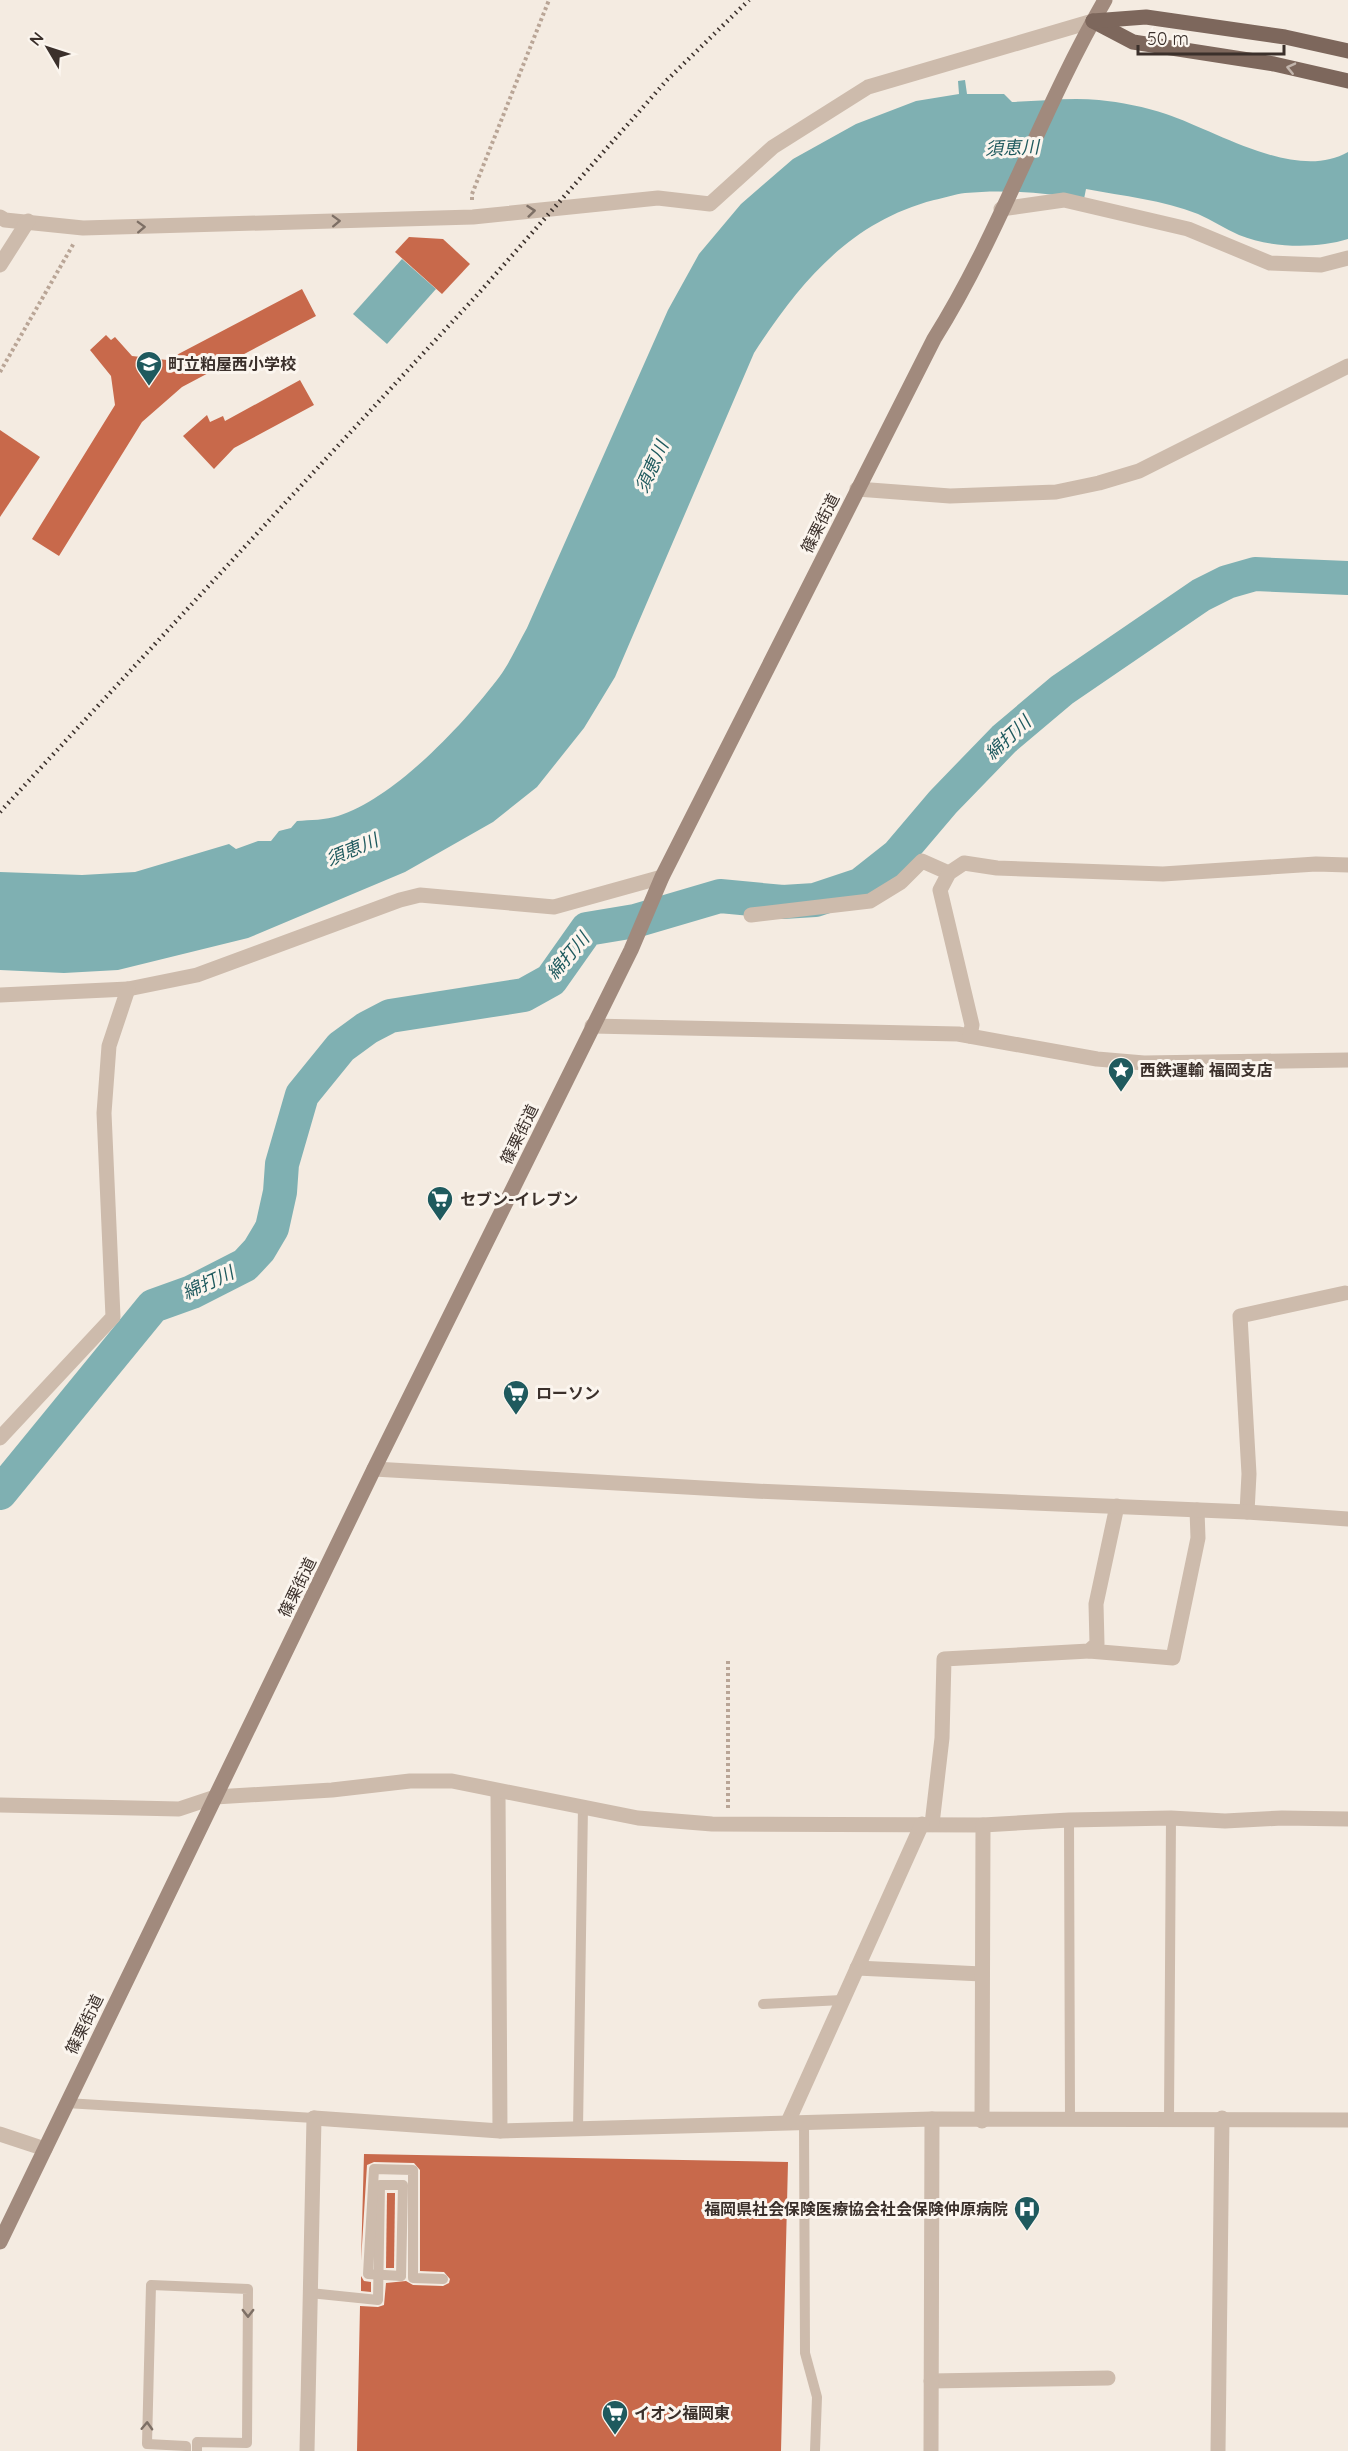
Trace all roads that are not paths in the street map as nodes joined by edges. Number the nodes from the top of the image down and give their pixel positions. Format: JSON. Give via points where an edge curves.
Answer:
{"nodes":[{"id":1,"x":1105,"y":0,"type":"edge"},
{"id":2,"x":1093,"y":21,"type":"junction"},
{"id":3,"x":1348,"y":51,"type":"edge"},
{"id":4,"x":1348,"y":81,"type":"edge"},
{"id":5,"x":1001,"y":208,"type":"junction"},
{"id":6,"x":0,"y":217,"type":"edge"},
{"id":7,"x":28,"y":221,"type":"junction"},
{"id":8,"x":1348,"y":258,"type":"edge"},
{"id":9,"x":0,"y":265,"type":"edge"},
{"id":10,"x":1348,"y":366,"type":"edge"},
{"id":11,"x":857,"y":489,"type":"junction"},
{"id":12,"x":1348,"y":865,"type":"edge"},
{"id":13,"x":949,"y":873,"type":"junction"},
{"id":14,"x":662,"y":877,"type":"junction"},
{"id":15,"x":752,"y":915,"type":"dead end"},
{"id":16,"x":128,"y":989,"type":"junction"},
{"id":17,"x":0,"y":995,"type":"edge"},
{"id":18,"x":592,"y":1026,"type":"junction"},
{"id":19,"x":970,"y":1036,"type":"junction"},
{"id":20,"x":1348,"y":1060,"type":"edge"},
{"id":21,"x":1346,"y":1293,"type":"edge"},
{"id":22,"x":0,"y":1438,"type":"edge"},
{"id":23,"x":374,"y":1469,"type":"junction"},
{"id":24,"x":1117,"y":1506,"type":"junction"},
{"id":25,"x":1197,"y":1510,"type":"junction"},
{"id":26,"x":1247,"y":1512,"type":"junction"},
{"id":27,"x":1348,"y":1519,"type":"edge"},
{"id":28,"x":1089,"y":1651,"type":"junction"},
{"id":29,"x":498,"y":1792,"type":"junction"},
{"id":30,"x":215,"y":1797,"type":"junction"},
{"id":31,"x":0,"y":1805,"type":"edge"},
{"id":32,"x":583,"y":1806,"type":"junction"},
{"id":33,"x":1171,"y":1818,"type":"junction"},
{"id":34,"x":1348,"y":1819,"type":"edge"},
{"id":35,"x":1069,"y":1820,"type":"junction"},
{"id":36,"x":927,"y":1824,"type":"junction"},
{"id":37,"x":983,"y":1825,"type":"junction"},
{"id":38,"x":857,"y":1968,"type":"junction"},
{"id":39,"x":982,"y":1974,"type":"junction"},
{"id":40,"x":842,"y":2000,"type":"junction"},
{"id":41,"x":763,"y":2004,"type":"dead end"},
{"id":42,"x":66,"y":2103,"type":"junction"},
{"id":43,"x":314,"y":2118,"type":"junction"},
{"id":44,"x":1222,"y":2118,"type":"junction"},
{"id":45,"x":932,"y":2119,"type":"junction"},
{"id":46,"x":1169,"y":2119,"type":"junction"},
{"id":47,"x":1070,"y":2120,"type":"junction"},
{"id":48,"x":1348,"y":2120,"type":"edge"},
{"id":49,"x":982,"y":2121,"type":"junction"},
{"id":50,"x":788,"y":2122,"type":"junction"},
{"id":51,"x":804,"y":2122,"type":"junction"},
{"id":52,"x":578,"y":2129,"type":"junction"},
{"id":53,"x":500,"y":2131,"type":"junction"},
{"id":54,"x":0,"y":2134,"type":"edge"},
{"id":55,"x":45,"y":2149,"type":"junction"},
{"id":56,"x":0,"y":2242,"type":"edge"},
{"id":57,"x":443,"y":2279,"type":"dead end"},
{"id":58,"x":310,"y":2293,"type":"junction"},
{"id":59,"x":1108,"y":2378,"type":"dead end"},
{"id":60,"x":931,"y":2381,"type":"junction"},
{"id":61,"x":186,"y":2451,"type":"edge"},
{"id":62,"x":196,"y":2451,"type":"edge"},
{"id":63,"x":307,"y":2451,"type":"edge"},
{"id":64,"x":815,"y":2451,"type":"edge"},
{"id":65,"x":931,"y":2451,"type":"edge"},
{"id":66,"x":1218,"y":2451,"type":"edge"}],
"edges":[{"from":1,"to":2,"type":"main road","name":"篠栗街道"},
{"from":2,"to":3,"type":"main road","via":[[1146,17],[1285,37]]},
{"from":4,"to":2,"type":"main road","one_way":true,"via":[[1274,64],[1133,42]]},
{"from":2,"to":5,"type":"main road","name":"篠栗街道"},
{"from":7,"to":2,"type":"street","one_way":true,"via":[[82,228],[473,217],[658,198],[710,204],[773,147],[868,87]]},
{"from":5,"to":8,"type":"street","via":[[1064,200],[1188,229],[1270,263],[1321,265]]},
{"from":5,"to":11,"type":"main road","name":"篠栗街道","via":[[960,297],[934,339]]},
{"from":6,"to":7,"type":"street"},
{"from":7,"to":9,"type":"street"},
{"from":10,"to":11,"type":"street","via":[[1139,471],[1099,483],[1056,492],[950,496]]},
{"from":11,"to":14,"type":"main road","name":"篠栗街道"},
{"from":12,"to":13,"type":"street","via":[[1163,874],[997,868],[964,863]]},
{"from":13,"to":15,"type":"street","via":[[922,861],[901,882],[870,901]]},
{"from":13,"to":19,"type":"street","via":[[940,890],[972,1024]]},
{"from":14,"to":16,"type":"street","via":[[554,907],[420,895],[197,975]]},
{"from":14,"to":18,"type":"main road","name":"篠栗街道"},
{"from":16,"to":17,"type":"street"},
{"from":16,"to":22,"type":"street","via":[[109,1046],[104,1113],[113,1317]]},
{"from":18,"to":19,"type":"street"},
{"from":18,"to":23,"type":"main road","name":"篠栗街道"},
{"from":19,"to":20,"type":"street","via":[[1097,1059],[1144,1063]]},
{"from":21,"to":26,"type":"street","via":[[1240,1316],[1249,1474]]},
{"from":23,"to":24,"type":"street","via":[[755,1491]]},
{"from":23,"to":30,"type":"main road","name":"篠栗街道"},
{"from":24,"to":25,"type":"street"},
{"from":24,"to":28,"type":"street","via":[[1096,1604],[1097,1644]]},
{"from":25,"to":26,"type":"street"},
{"from":25,"to":28,"type":"street","via":[[1198,1538],[1173,1658]]},
{"from":26,"to":27,"type":"street"},
{"from":28,"to":36,"type":"street","via":[[945,1659],[942,1738]]},
{"from":29,"to":30,"type":"street","via":[[452,1781],[410,1781]]},
{"from":29,"to":32,"type":"street"},
{"from":29,"to":53,"type":"street"},
{"from":30,"to":31,"type":"street","via":[[179,1809]]},
{"from":30,"to":42,"type":"main road","name":"篠栗街道"},
{"from":32,"to":36,"type":"street","via":[[638,1818],[728,1824]]},
{"from":32,"to":52,"type":"lane"},
{"from":33,"to":34,"type":"street"},
{"from":33,"to":35,"type":"street"},
{"from":33,"to":46,"type":"lane"},
{"from":35,"to":37,"type":"street"},
{"from":35,"to":47,"type":"lane"},
{"from":36,"to":37,"type":"street"},
{"from":36,"to":38,"type":"street"},
{"from":37,"to":39,"type":"street"},
{"from":38,"to":39,"type":"street"},
{"from":38,"to":40,"type":"street"},
{"from":39,"to":49,"type":"street"},
{"from":40,"to":41,"type":"lane"},
{"from":40,"to":50,"type":"street"},
{"from":42,"to":43,"type":"lane"},
{"from":42,"to":55,"type":"main road","name":"篠栗街道"},
{"from":43,"to":53,"type":"street"},
{"from":43,"to":58,"type":"street"},
{"from":44,"to":46,"type":"street"},
{"from":44,"to":48,"type":"street"},
{"from":44,"to":66,"type":"street"},
{"from":45,"to":49,"type":"street"},
{"from":45,"to":51,"type":"street"},
{"from":45,"to":60,"type":"street"},
{"from":46,"to":47,"type":"street"},
{"from":47,"to":49,"type":"street"},
{"from":50,"to":51,"type":"street"},
{"from":50,"to":52,"type":"street"},
{"from":51,"to":64,"type":"lane","via":[[805,2353],[817,2397]]},
{"from":52,"to":53,"type":"street"},
{"from":54,"to":55,"type":"street"},
{"from":55,"to":56,"type":"main road","name":"篠栗街道"},
{"from":57,"to":58,"type":"lane","bridge":true,"via":[[413,2278],[413,2170],[374,2169],[368,2274],[401,2276],[403,2185],[380,2185],[378,2301]]},
{"from":58,"to":63,"type":"street"},
{"from":59,"to":60,"type":"street"},
{"from":60,"to":65,"type":"street"},
{"from":61,"to":62,"type":"lane","one_way":true,"via":[[186,2446],[147,2445],[152,2285],[248,2289],[247,2443],[197,2442]]}]}
